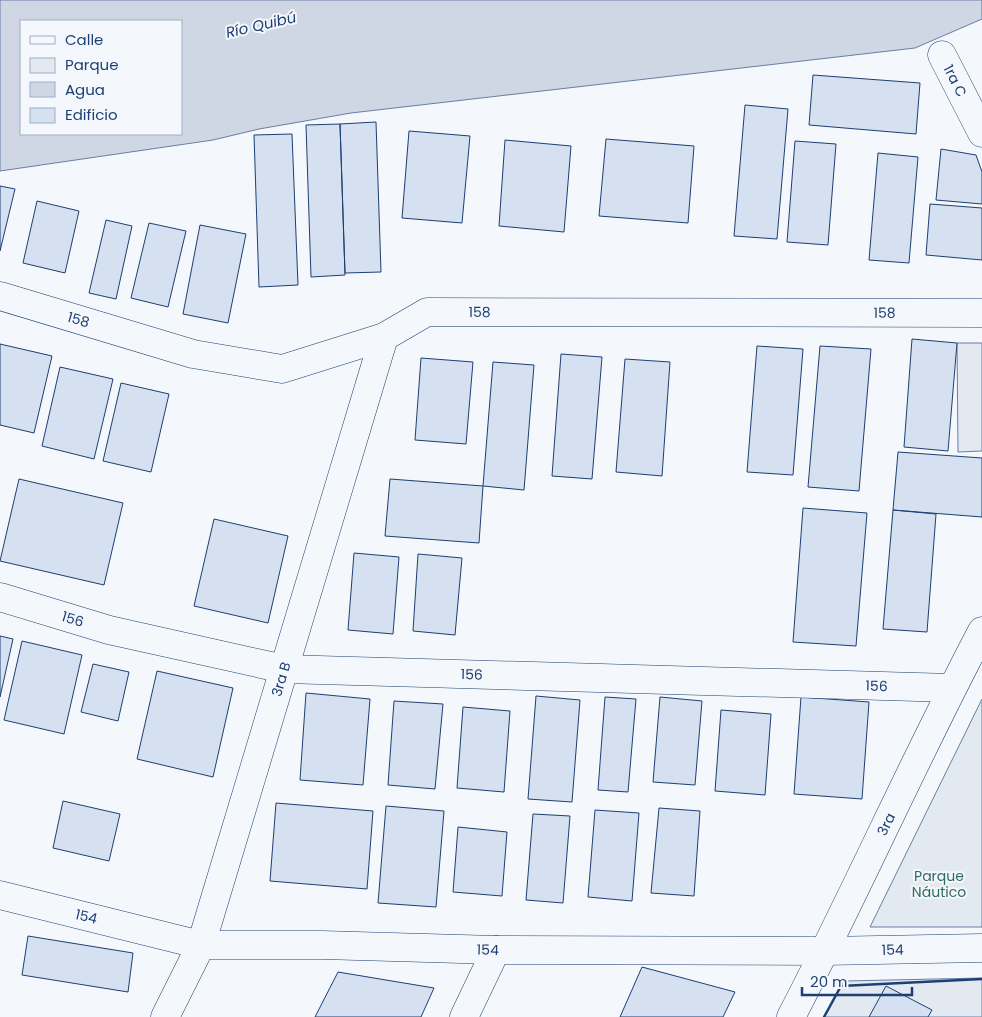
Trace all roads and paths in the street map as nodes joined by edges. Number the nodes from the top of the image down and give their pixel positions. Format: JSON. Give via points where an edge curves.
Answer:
{"nodes":[{"id":1,"x":942,"y":55,"type":"dead end"},
{"id":2,"x":982,"y":133,"type":"edge"},
{"id":3,"x":0,"y":296,"type":"edge"},
{"id":4,"x":982,"y":313,"type":"edge"},
{"id":5,"x":384,"y":337,"type":"junction"},
{"id":6,"x":0,"y":597,"type":"edge"},
{"id":7,"x":982,"y":631,"type":"edge"},
{"id":8,"x":284,"y":670,"type":"junction"},
{"id":9,"x":952,"y":688,"type":"junction"},
{"id":10,"x":0,"y":895,"type":"edge"},
{"id":11,"x":201,"y":945,"type":"junction"},
{"id":12,"x":982,"y":948,"type":"edge"},
{"id":13,"x":496,"y":950,"type":"junction"},
{"id":14,"x":825,"y":951,"type":"junction"},
{"id":15,"x":165,"y":1017,"type":"edge"},
{"id":16,"x":464,"y":1017,"type":"edge"},
{"id":17,"x":791,"y":1017,"type":"edge"}],
"edges":[{"from":1,"to":2,"type":"street","name":"1ra C"},
{"from":3,"to":5,"type":"street","name":"158","via":[[193,354],[282,370]]},
{"from":4,"to":5,"type":"street","name":"158","via":[[427,312]]},
{"from":5,"to":8,"type":"street","name":"3ra B"},
{"from":6,"to":8,"type":"street","name":"156","via":[[108,630]]},
{"from":7,"to":9,"type":"street","name":"3ra"},
{"from":8,"to":9,"type":"street","name":"156"},
{"from":8,"to":11,"type":"street","name":"3ra B"},
{"from":9,"to":14,"type":"street","name":"3ra"},
{"from":10,"to":11,"type":"street","name":"154"},
{"from":11,"to":13,"type":"street","name":"154"},
{"from":11,"to":15,"type":"street","name":"3ra B"},
{"from":12,"to":14,"type":"street","name":"154"},
{"from":13,"to":14,"type":"street","name":"154"},
{"from":13,"to":16,"type":"street"},
{"from":14,"to":17,"type":"street","name":"3ra"}]}
